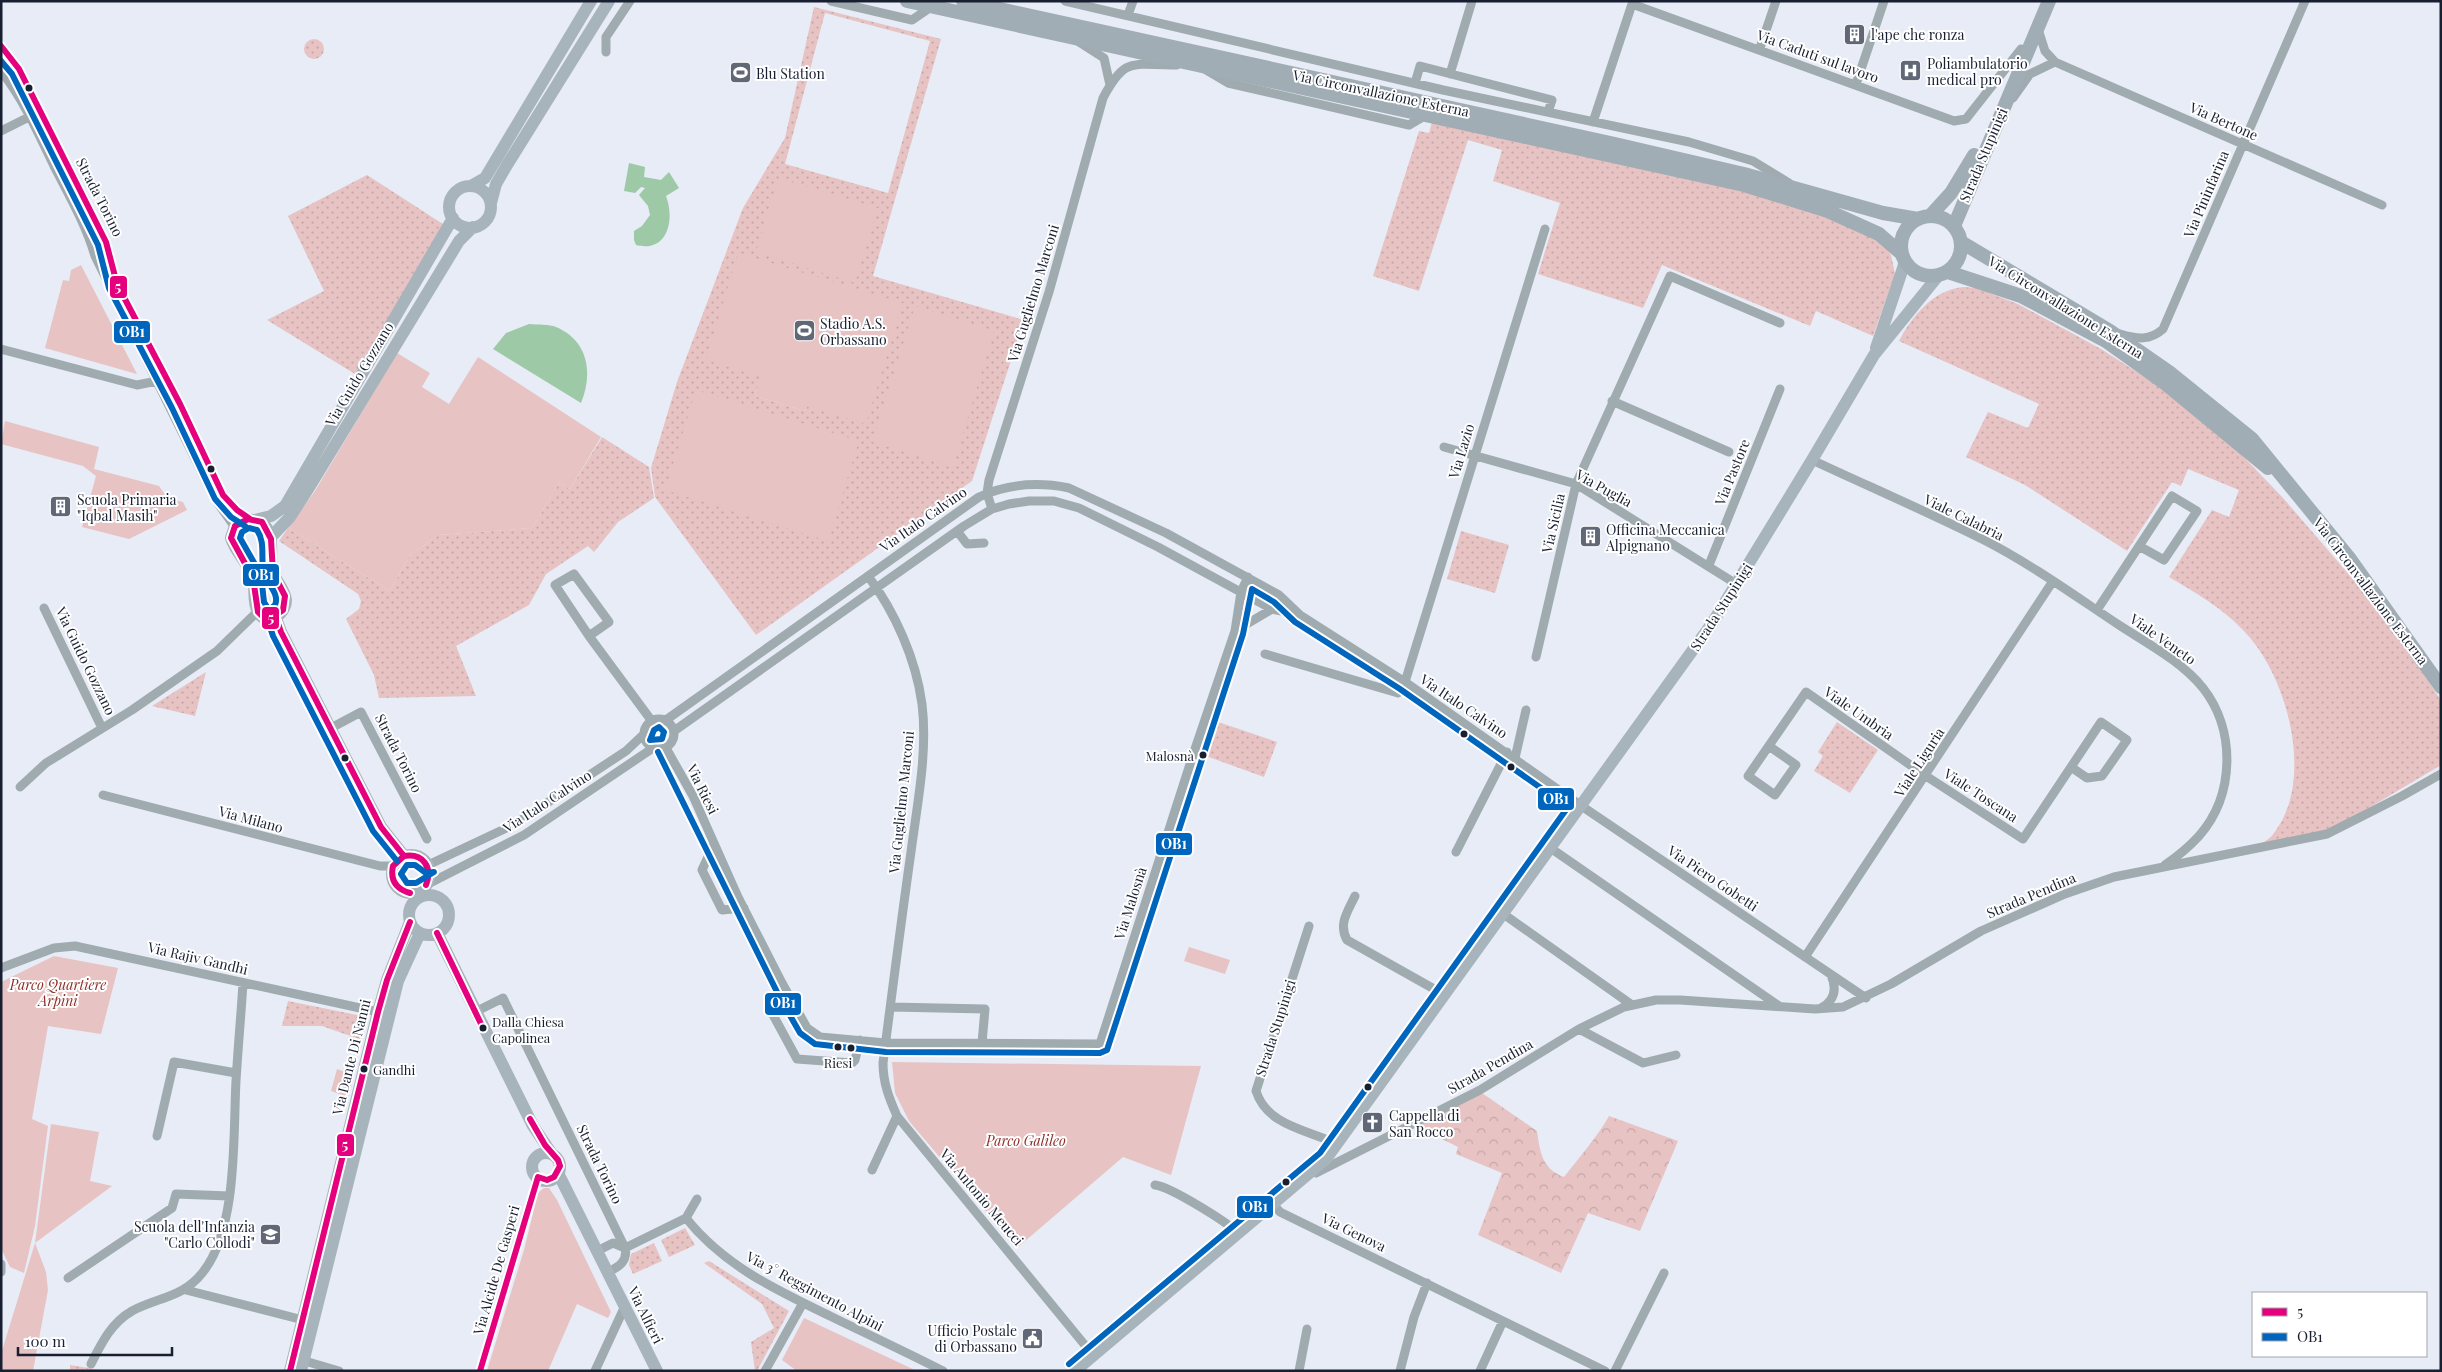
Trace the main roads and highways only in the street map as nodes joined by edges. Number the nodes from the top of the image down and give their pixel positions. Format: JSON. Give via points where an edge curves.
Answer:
{"nodes":[{"id":1,"x":907,"y":1,"type":"edge"},
{"id":2,"x":963,"y":1,"type":"edge"},
{"id":3,"x":2042,"y":1,"type":"edge"},
{"id":4,"x":2049,"y":1,"type":"edge"},
{"id":5,"x":1924,"y":218,"type":"junction"},
{"id":6,"x":1954,"y":226,"type":"junction"},
{"id":7,"x":1961,"y":242,"type":"junction"},
{"id":8,"x":1903,"y":258,"type":"junction"},
{"id":9,"x":1943,"y":274,"type":"junction"},
{"id":10,"x":2299,"y":497,"type":"junction"},
{"id":11,"x":2441,"y":687,"type":"edge"}],
"edges":[{"from":1,"to":8,"type":"main road","name":"Via Circonvallazione Esterna","via":[[1744,185],[1828,210],[1879,234]]},
{"from":2,"to":5,"type":"main road","name":"Via Circonvallazione Esterna","via":[[1615,144],[1798,188],[1883,213]]},
{"from":3,"to":5,"type":"main road","name":"Strada Stupinigi","via":[[1970,162],[1951,193]]},
{"from":4,"to":6,"type":"main road","name":"Strada Stupinigi"},
{"from":5,"to":6,"type":"main road","name":"Via Circonvallazione Esterna","via":[[1939,217]]},
{"from":5,"to":8,"type":"main road","via":[[1904,234]]},
{"from":6,"to":7,"type":"main road"},
{"from":7,"to":9,"type":"main road","via":[[1959,259]]},
{"from":7,"to":10,"type":"main road","name":"Via Circonvallazione Esterna","via":[[2110,331],[2170,372],[2252,439]]},
{"from":8,"to":9,"type":"main road","name":"Via Circonvallazione Esterna","via":[[1919,274]]},
{"from":9,"to":10,"type":"main road","name":"Via Circonvallazione Esterna","via":[[2020,296],[2106,341],[2173,389]]},
{"from":10,"to":11,"type":"main road","name":"Via Circonvallazione Esterna","via":[[2350,559]]}]}
